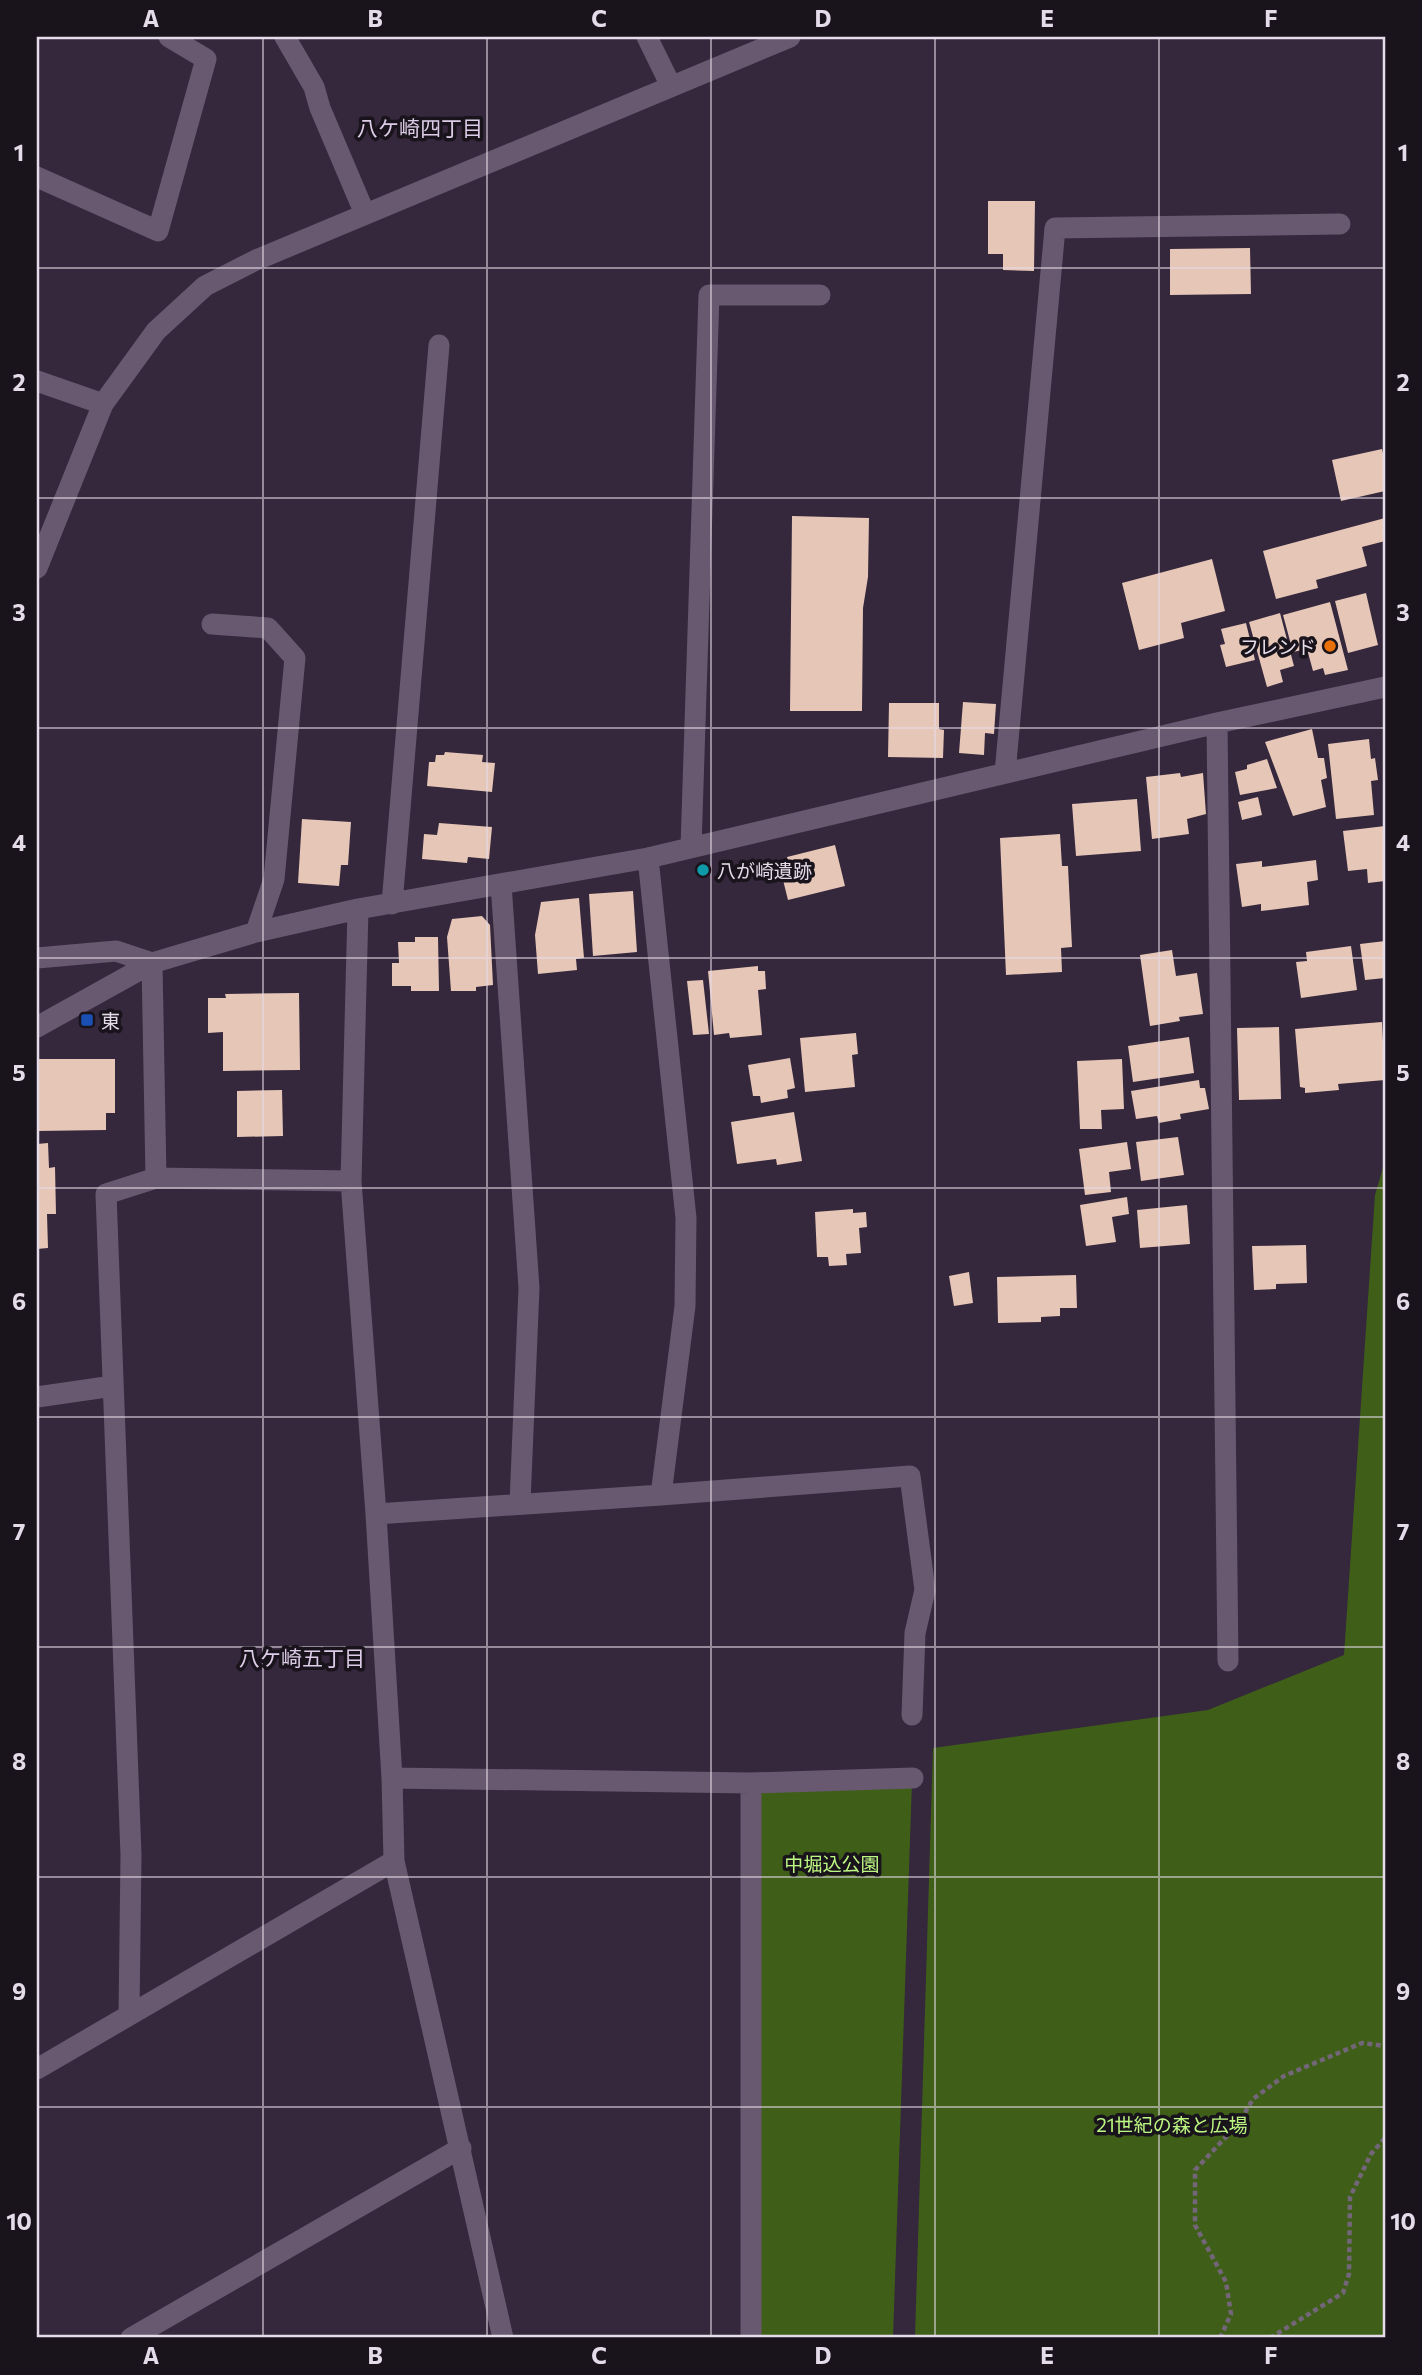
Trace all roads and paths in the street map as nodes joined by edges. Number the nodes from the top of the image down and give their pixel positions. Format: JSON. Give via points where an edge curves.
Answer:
{"nodes":[{"id":1,"x":169,"y":37,"type":"edge"},
{"id":2,"x":285,"y":37,"type":"edge"},
{"id":3,"x":647,"y":37,"type":"edge"},
{"id":4,"x":790,"y":37,"type":"edge"},
{"id":5,"x":671,"y":86,"type":"junction"},
{"id":6,"x":37,"y":177,"type":"edge"},
{"id":7,"x":365,"y":214,"type":"junction"},
{"id":8,"x":1340,"y":224,"type":"dead end"},
{"id":9,"x":820,"y":295,"type":"dead end"},
{"id":10,"x":439,"y":345,"type":"dead end"},
{"id":11,"x":37,"y":381,"type":"edge"},
{"id":12,"x":103,"y":404,"type":"junction"},
{"id":13,"x":37,"y":568,"type":"edge"},
{"id":14,"x":212,"y":624,"type":"dead end"},
{"id":15,"x":1385,"y":687,"type":"edge"},
{"id":16,"x":1217,"y":723,"type":"junction"},
{"id":17,"x":1005,"y":773,"type":"junction"},
{"id":18,"x":691,"y":847,"type":"junction"},
{"id":19,"x":648,"y":858,"type":"junction"},
{"id":20,"x":501,"y":884,"type":"junction"},
{"id":21,"x":392,"y":904,"type":"junction"},
{"id":22,"x":358,"y":909,"type":"junction"},
{"id":23,"x":256,"y":932,"type":"junction"},
{"id":24,"x":37,"y":958,"type":"edge"},
{"id":25,"x":152,"y":963,"type":"junction"},
{"id":26,"x":37,"y":1027,"type":"edge"},
{"id":27,"x":156,"y":1178,"type":"junction"},
{"id":28,"x":351,"y":1181,"type":"junction"},
{"id":29,"x":113,"y":1386,"type":"junction"},
{"id":30,"x":37,"y":1397,"type":"edge"},
{"id":31,"x":661,"y":1495,"type":"junction"},
{"id":32,"x":520,"y":1503,"type":"junction"},
{"id":33,"x":376,"y":1514,"type":"junction"},
{"id":34,"x":1228,"y":1661,"type":"dead end"},
{"id":35,"x":912,"y":1715,"type":"dead end"},
{"id":36,"x":392,"y":1778,"type":"junction"},
{"id":37,"x":913,"y":1778,"type":"dead end"},
{"id":38,"x":751,"y":1783,"type":"junction"},
{"id":39,"x":394,"y":1861,"type":"junction"},
{"id":40,"x":129,"y":2015,"type":"junction"},
{"id":41,"x":1385,"y":2046,"type":"edge"},
{"id":42,"x":37,"y":2069,"type":"edge"},
{"id":43,"x":1385,"y":2137,"type":"edge"},
{"id":44,"x":461,"y":2148,"type":"junction"},
{"id":45,"x":131,"y":2338,"type":"edge"},
{"id":46,"x":503,"y":2338,"type":"edge"},
{"id":47,"x":751,"y":2338,"type":"edge"},
{"id":48,"x":1220,"y":2338,"type":"edge"},
{"id":49,"x":1270,"y":2338,"type":"edge"}],
"edges":[{"from":1,"to":6,"type":"street","via":[[206,59],[158,231]]},
{"from":2,"to":7,"type":"street","via":[[314,88]]},
{"from":3,"to":5,"type":"street"},
{"from":4,"to":5,"type":"street"},
{"from":5,"to":7,"type":"street"},
{"from":7,"to":12,"type":"street","via":[[205,286],[156,331]]},
{"from":8,"to":17,"type":"street","via":[[1055,228]]},
{"from":9,"to":18,"type":"street","via":[[709,295]]},
{"from":10,"to":21,"type":"street"},
{"from":11,"to":12,"type":"street"},
{"from":12,"to":13,"type":"street"},
{"from":14,"to":23,"type":"street","via":[[268,628],[295,658],[274,879]]},
{"from":15,"to":16,"type":"street"},
{"from":16,"to":17,"type":"street"},
{"from":16,"to":34,"type":"street"},
{"from":17,"to":18,"type":"street"},
{"from":18,"to":19,"type":"street"},
{"from":19,"to":20,"type":"street"},
{"from":19,"to":31,"type":"street","via":[[686,1218],[685,1306]]},
{"from":20,"to":21,"type":"street"},
{"from":20,"to":32,"type":"street","via":[[529,1288]]},
{"from":21,"to":22,"type":"street"},
{"from":22,"to":23,"type":"street"},
{"from":22,"to":28,"type":"street"},
{"from":23,"to":25,"type":"street"},
{"from":24,"to":25,"type":"street","via":[[116,951]]},
{"from":25,"to":26,"type":"street"},
{"from":25,"to":27,"type":"street"},
{"from":27,"to":28,"type":"street"},
{"from":27,"to":29,"type":"street","via":[[106,1194]]},
{"from":28,"to":33,"type":"street"},
{"from":29,"to":30,"type":"street"},
{"from":29,"to":40,"type":"street","via":[[131,1854]]},
{"from":31,"to":32,"type":"street"},
{"from":31,"to":35,"type":"street","via":[[910,1476],[925,1590],[915,1633]]},
{"from":32,"to":33,"type":"street"},
{"from":33,"to":36,"type":"street"},
{"from":36,"to":38,"type":"street"},
{"from":36,"to":39,"type":"street"},
{"from":37,"to":38,"type":"street"},
{"from":38,"to":47,"type":"street"},
{"from":39,"to":40,"type":"street"},
{"from":39,"to":44,"type":"street"},
{"from":40,"to":42,"type":"street"},
{"from":41,"to":48,"type":"path","via":[[1362,2043],[1284,2077],[1253,2099],[1239,2123],[1195,2170],[1195,2225],[1226,2282],[1231,2314]]},
{"from":43,"to":49,"type":"path","via":[[1350,2196],[1349,2274],[1343,2293]]},
{"from":44,"to":45,"type":"street"},
{"from":44,"to":46,"type":"street"}]}
